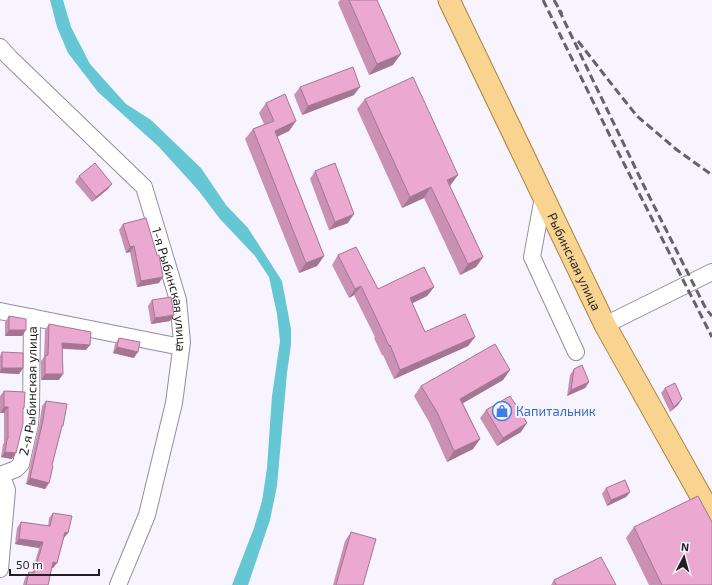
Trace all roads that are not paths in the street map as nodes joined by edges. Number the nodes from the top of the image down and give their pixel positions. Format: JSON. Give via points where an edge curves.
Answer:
{"nodes":[{"id":1,"x":449,"y":0,"type":"edge"},
{"id":2,"x":0,"y":47,"type":"edge"},
{"id":3,"x":543,"y":196,"type":"junction"},
{"id":4,"x":712,"y":272,"type":"edge"},
{"id":5,"x":0,"y":311,"type":"edge"},
{"id":6,"x":32,"y":317,"type":"junction"},
{"id":7,"x":605,"y":325,"type":"junction"},
{"id":8,"x":182,"y":347,"type":"junction"},
{"id":9,"x":576,"y":352,"type":"dead end"},
{"id":10,"x":0,"y":475,"type":"edge"},
{"id":11,"x":0,"y":479,"type":"edge"},
{"id":12,"x":712,"y":516,"type":"edge"},
{"id":13,"x":0,"y":568,"type":"edge"},
{"id":14,"x":118,"y":585,"type":"edge"}],
"edges":[{"from":1,"to":3,"type":"main road","name":"Рыбинская улица"},
{"from":2,"to":8,"type":"street","name":"1-я Рыбинская улица","via":[[144,187],[178,300]]},
{"from":3,"to":7,"type":"main road","name":"Рыбинская улица"},
{"from":3,"to":9,"type":"street","via":[[532,257]]},
{"from":4,"to":7,"type":"street"},
{"from":5,"to":6,"type":"street"},
{"from":6,"to":8,"type":"street"},
{"from":6,"to":10,"type":"street","name":"2-я Рыбинская улица","via":[[30,424],[21,464],[16,469]]},
{"from":7,"to":12,"type":"main road","name":"Рыбинская улица"},
{"from":8,"to":14,"type":"street","name":"1-я Рыбинская улица","via":[[174,403],[147,515]]},
{"from":11,"to":13,"type":"street","via":[[7,490]]}]}
